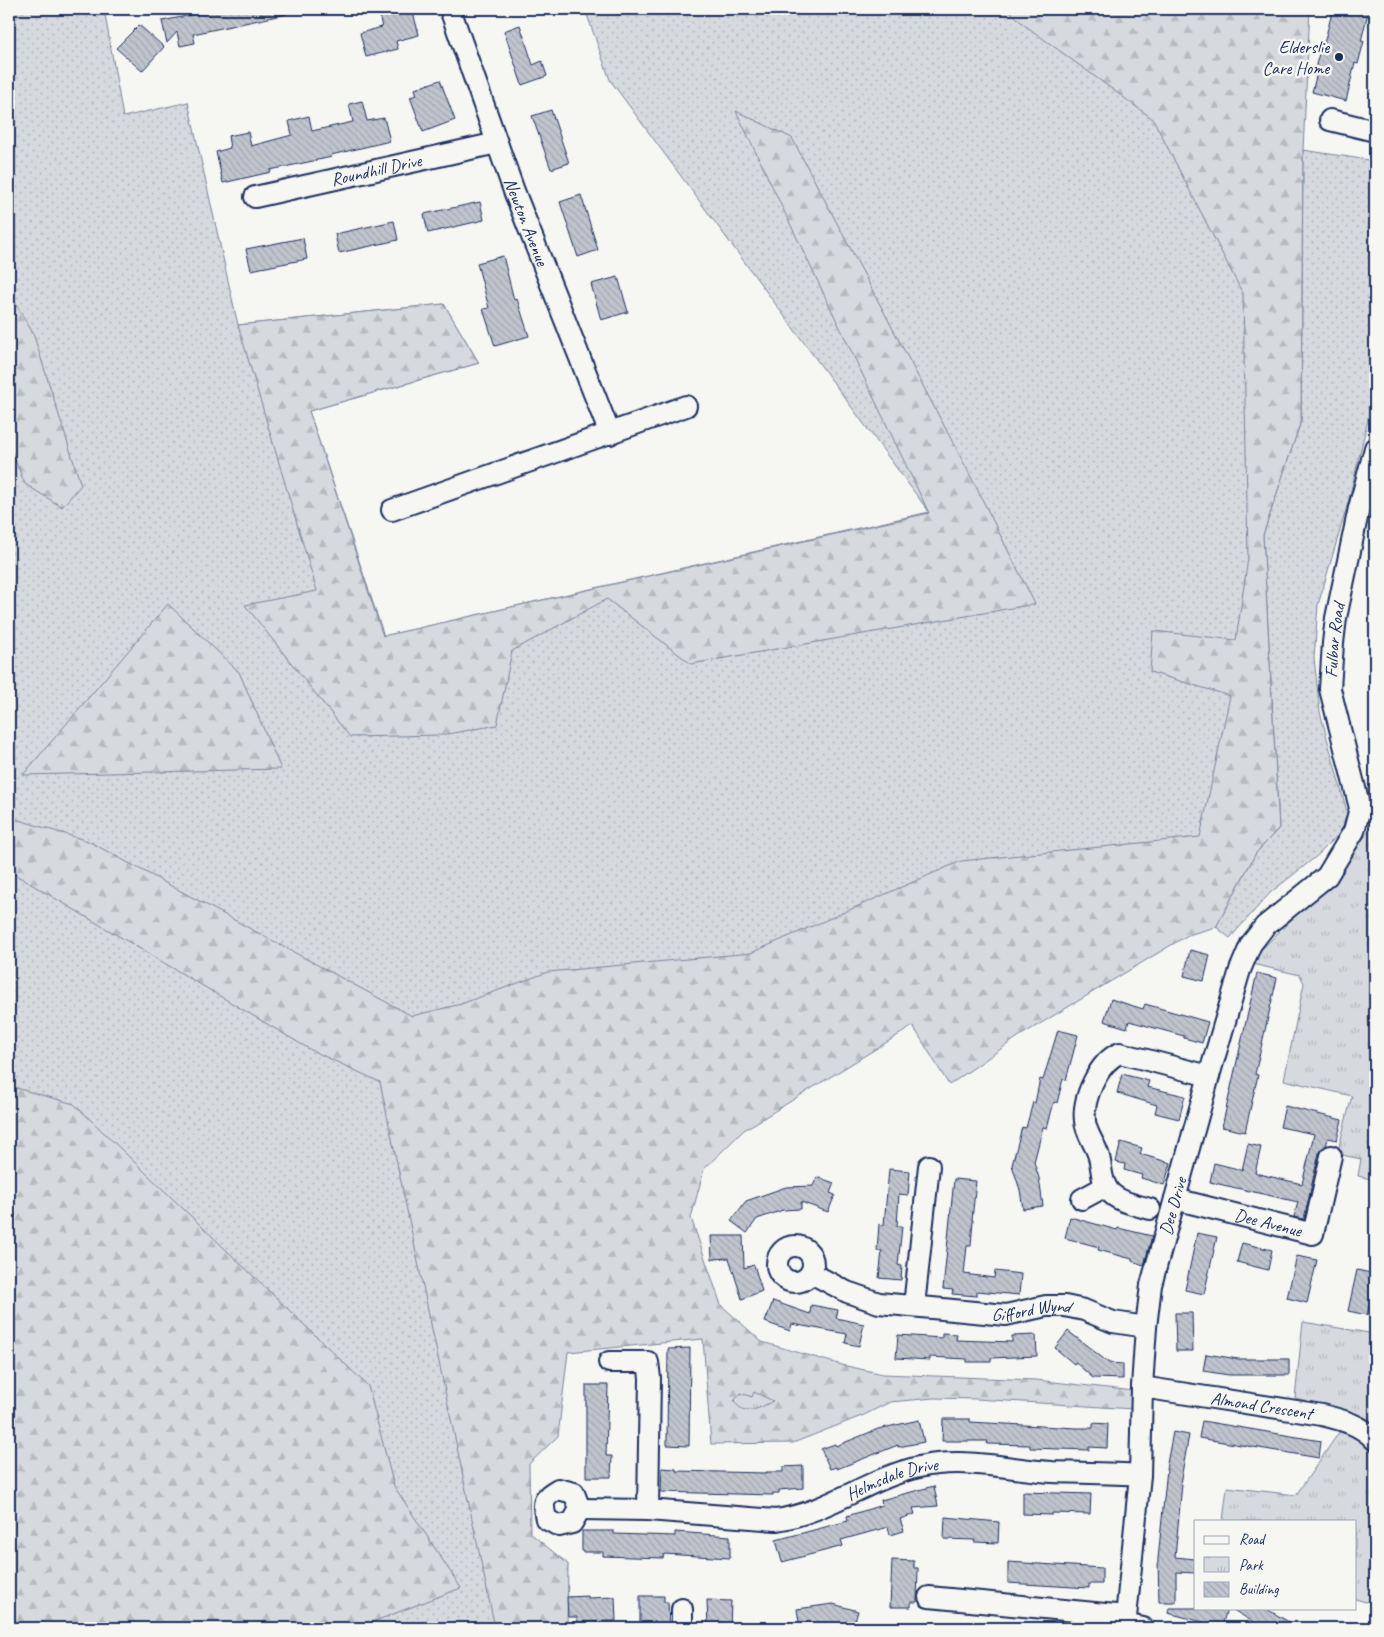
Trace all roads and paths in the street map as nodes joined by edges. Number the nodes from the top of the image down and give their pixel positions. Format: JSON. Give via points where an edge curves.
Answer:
{"nodes":[{"id":1,"x":450,"y":9,"type":"edge"},
{"id":2,"x":1330,"y":120,"type":"dead end"},
{"id":3,"x":1375,"y":131,"type":"edge"},
{"id":4,"x":497,"y":143,"type":"junction"},
{"id":5,"x":255,"y":197,"type":"dead end"},
{"id":6,"x":686,"y":406,"type":"dead end"},
{"id":7,"x":610,"y":434,"type":"junction"},
{"id":8,"x":1375,"y":448,"type":"edge"},
{"id":9,"x":392,"y":510,"type":"dead end"},
{"id":10,"x":1367,"y":511,"type":"edge"},
{"id":11,"x":1354,"y":831,"type":"joint"},
{"id":12,"x":1209,"y":1076,"type":"junction"},
{"id":13,"x":1331,"y":1156,"type":"dead end"},
{"id":14,"x":929,"y":1166,"type":"dead end"},
{"id":15,"x":1106,"y":1186,"type":"junction"},
{"id":16,"x":1082,"y":1199,"type":"dead end"},
{"id":17,"x":1175,"y":1199,"type":"junction"},
{"id":18,"x":1150,"y":1209,"type":"dead end"},
{"id":19,"x":811,"y":1273,"type":"dead end"},
{"id":20,"x":914,"y":1306,"type":"junction"},
{"id":21,"x":1146,"y":1327,"type":"junction"},
{"id":22,"x":609,"y":1362,"type":"dead end"},
{"id":23,"x":1142,"y":1387,"type":"junction"},
{"id":24,"x":1375,"y":1440,"type":"edge"},
{"id":25,"x":1140,"y":1475,"type":"junction"},
{"id":26,"x":580,"y":1509,"type":"dead end"},
{"id":27,"x":648,"y":1510,"type":"junction"},
{"id":28,"x":929,"y":1597,"type":"dead end"},
{"id":29,"x":1130,"y":1624,"type":"edge"}],
"edges":[{"from":1,"to":4,"type":"street","name":"Newton Avenue"},
{"from":2,"to":3,"type":"street"},
{"from":4,"to":5,"type":"street","name":"Roundhill Drive"},
{"from":4,"to":7,"type":"street","name":"Newton Avenue"},
{"from":6,"to":7,"type":"street"},
{"from":7,"to":9,"type":"street"},
{"from":8,"to":10,"type":"street","name":"Fulbar Road"},
{"from":10,"to":11,"type":"street","name":"Fulbar Road","via":[[1336,618],[1330,689],[1360,808]]},
{"from":11,"to":12,"type":"street","name":"Dee Drive","via":[[1327,876],[1265,926],[1251,944],[1240,970]]},
{"from":12,"to":15,"type":"street","via":[[1120,1053],[1106,1062],[1084,1110],[1084,1122],[1098,1153]]},
{"from":12,"to":17,"type":"street","name":"Dee Drive"},
{"from":13,"to":17,"type":"street","name":"Dee Avenue","via":[[1313,1234]]},
{"from":14,"to":20,"type":"street"},
{"from":15,"to":16,"type":"street"},
{"from":15,"to":18,"type":"street","via":[[1118,1199]]},
{"from":17,"to":21,"type":"street","name":"Dee Drive","via":[[1151,1285]]},
{"from":19,"to":20,"type":"street","name":"Gifford Wynd","via":[[847,1292],[879,1303]]},
{"from":20,"to":21,"type":"street","name":"Gifford Wynd","via":[[1006,1315],[1046,1306],[1065,1306],[1113,1322]]},
{"from":21,"to":23,"type":"street","name":"Dee Drive"},
{"from":22,"to":27,"type":"street","via":[[648,1362]]},
{"from":23,"to":24,"type":"street","name":"Almond Crescent","via":[[1322,1414],[1345,1420]]},
{"from":23,"to":25,"type":"street","name":"Dee Drive"},
{"from":25,"to":27,"type":"street","name":"Helmsdale Drive","via":[[1051,1472],[978,1463],[947,1464],[899,1473],[794,1517],[769,1519]]},
{"from":25,"to":29,"type":"street","name":"Dee Drive"},
{"from":26,"to":27,"type":"street","name":"Helmsdale Drive"},
{"from":28,"to":29,"type":"street"}]}
